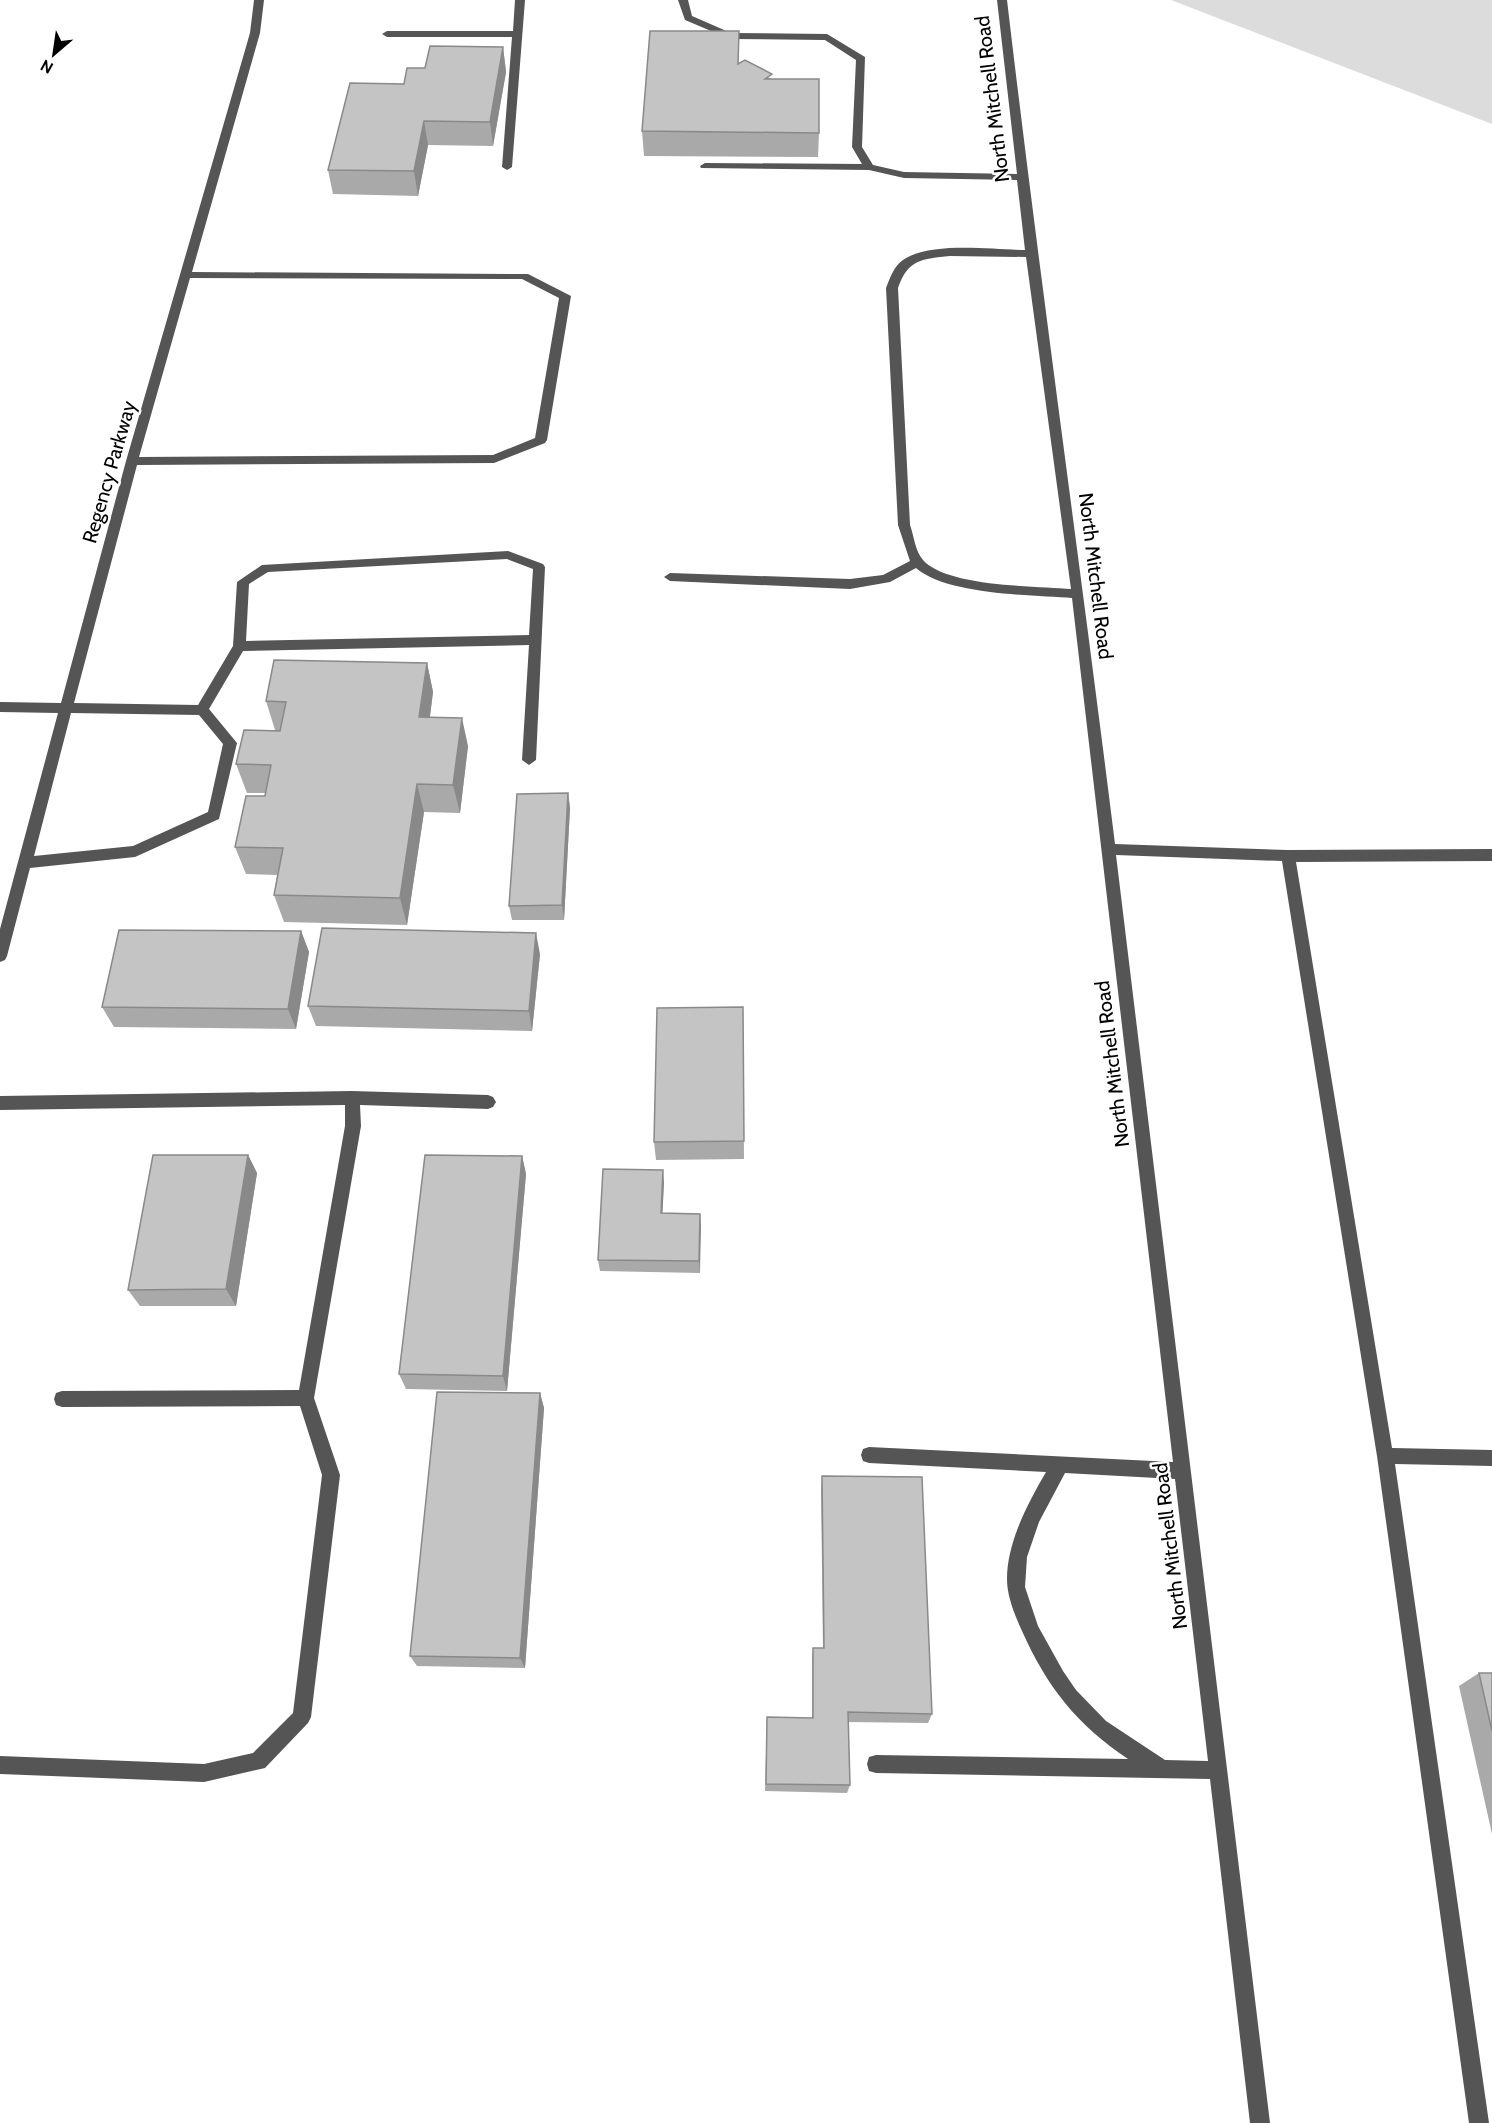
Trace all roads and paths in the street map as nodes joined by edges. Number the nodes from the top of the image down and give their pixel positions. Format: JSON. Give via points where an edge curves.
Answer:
{"nodes":[{"id":1,"x":259,"y":0,"type":"edge"},
{"id":2,"x":520,"y":0,"type":"edge"},
{"id":3,"x":683,"y":0,"type":"edge"},
{"id":4,"x":1002,"y":0,"type":"edge"},
{"id":5,"x":387,"y":34,"type":"dead end"},
{"id":6,"x":517,"y":34,"type":"junction"},
{"id":7,"x":705,"y":166,"type":"edge"},
{"id":8,"x":869,"y":167,"type":"junction"},
{"id":9,"x":507,"y":168,"type":"dead end"},
{"id":10,"x":1023,"y":177,"type":"junction"},
{"id":11,"x":1031,"y":254,"type":"junction"},
{"id":12,"x":185,"y":275,"type":"junction"},
{"id":13,"x":132,"y":461,"type":"junction"},
{"id":14,"x":917,"y":562,"type":"junction"},
{"id":15,"x":670,"y":577,"type":"dead end"},
{"id":16,"x":1078,"y":594,"type":"junction"},
{"id":17,"x":535,"y":640,"type":"junction"},
{"id":18,"x":238,"y":646,"type":"junction"},
{"id":19,"x":0,"y":707,"type":"edge"},
{"id":20,"x":65,"y":707,"type":"junction"},
{"id":21,"x":202,"y":710,"type":"junction"},
{"id":22,"x":529,"y":760,"type":"dead end"},
{"id":23,"x":1108,"y":849,"type":"junction"},
{"id":24,"x":1492,"y":855,"type":"edge"},
{"id":25,"x":1288,"y":856,"type":"junction"},
{"id":26,"x":25,"y":863,"type":"junction"},
{"id":27,"x":0,"y":956,"type":"edge"},
{"id":28,"x":352,"y":1098,"type":"junction"},
{"id":29,"x":488,"y":1102,"type":"dead end"},
{"id":30,"x":0,"y":1103,"type":"edge"},
{"id":31,"x":306,"y":1398,"type":"junction"},
{"id":32,"x":62,"y":1399,"type":"dead end"},
{"id":33,"x":869,"y":1455,"type":"dead end"},
{"id":34,"x":1385,"y":1456,"type":"junction"},
{"id":35,"x":1492,"y":1458,"type":"edge"},
{"id":36,"x":1060,"y":1466,"type":"junction"},
{"id":37,"x":1183,"y":1471,"type":"junction"},
{"id":38,"x":876,"y":1764,"type":"dead end"},
{"id":39,"x":0,"y":1765,"type":"edge"},
{"id":40,"x":1161,"y":1768,"type":"junction"},
{"id":41,"x":1218,"y":1770,"type":"junction"},
{"id":42,"x":1260,"y":2123,"type":"edge"},
{"id":43,"x":1479,"y":2123,"type":"edge"}],
"edges":[{"from":1,"to":12,"type":"street","name":"Regency Parkway","via":[[255,33]]},
{"from":2,"to":6,"type":"street"},
{"from":3,"to":8,"type":"street","via":[[688,18],[730,36],[827,37],[861,59],[857,147]]},
{"from":4,"to":10,"type":"street","name":"North Mitchell Road"},
{"from":5,"to":6,"type":"street"},
{"from":6,"to":9,"type":"street"},
{"from":7,"to":8,"type":"street"},
{"from":8,"to":10,"type":"street","via":[[904,175]]},
{"from":10,"to":11,"type":"street","name":"North Mitchell Road"},
{"from":11,"to":14,"type":"street","via":[[930,254],[908,261],[892,288],[904,525]]},
{"from":11,"to":16,"type":"street","name":"North Mitchell Road"},
{"from":12,"to":13,"type":"street","name":"Regency Parkway"},
{"from":12,"to":13,"type":"street","via":[[524,276],[565,296],[541,440],[494,459]]},
{"from":13,"to":20,"type":"street","name":"Regency Parkway"},
{"from":14,"to":15,"type":"street","via":[[886,579],[850,584]]},
{"from":14,"to":16,"type":"street","via":[[944,579]]},
{"from":16,"to":23,"type":"street","name":"North Mitchell Road"},
{"from":17,"to":18,"type":"street"},
{"from":17,"to":18,"type":"street","via":[[539,567],[508,555],[266,568],[243,582]]},
{"from":17,"to":22,"type":"street"},
{"from":18,"to":21,"type":"street"},
{"from":19,"to":20,"type":"street"},
{"from":20,"to":21,"type":"street"},
{"from":20,"to":26,"type":"street","name":"Regency Parkway"},
{"from":21,"to":26,"type":"street","via":[[230,743],[214,815],[135,850]]},
{"from":23,"to":25,"type":"street"},
{"from":23,"to":37,"type":"street","name":"North Mitchell Road"},
{"from":24,"to":25,"type":"street"},
{"from":25,"to":34,"type":"street"},
{"from":26,"to":27,"type":"street","name":"Regency Parkway"},
{"from":28,"to":29,"type":"street"},
{"from":28,"to":30,"type":"street"},
{"from":28,"to":31,"type":"street","via":[[352,1126]]},
{"from":31,"to":32,"type":"street"},
{"from":31,"to":39,"type":"street","via":[[331,1475],[302,1717],[258,1761],[204,1773]]},
{"from":33,"to":36,"type":"street"},
{"from":34,"to":35,"type":"street"},
{"from":34,"to":43,"type":"street"},
{"from":36,"to":37,"type":"street"},
{"from":36,"to":40,"type":"street","via":[[1037,1507],[1016,1572],[1022,1611],[1049,1669],[1081,1712],[1114,1742]]},
{"from":37,"to":41,"type":"street","name":"North Mitchell Road"},
{"from":38,"to":40,"type":"street"},
{"from":40,"to":41,"type":"street"},
{"from":41,"to":42,"type":"street","name":"North Mitchell Road"}]}
